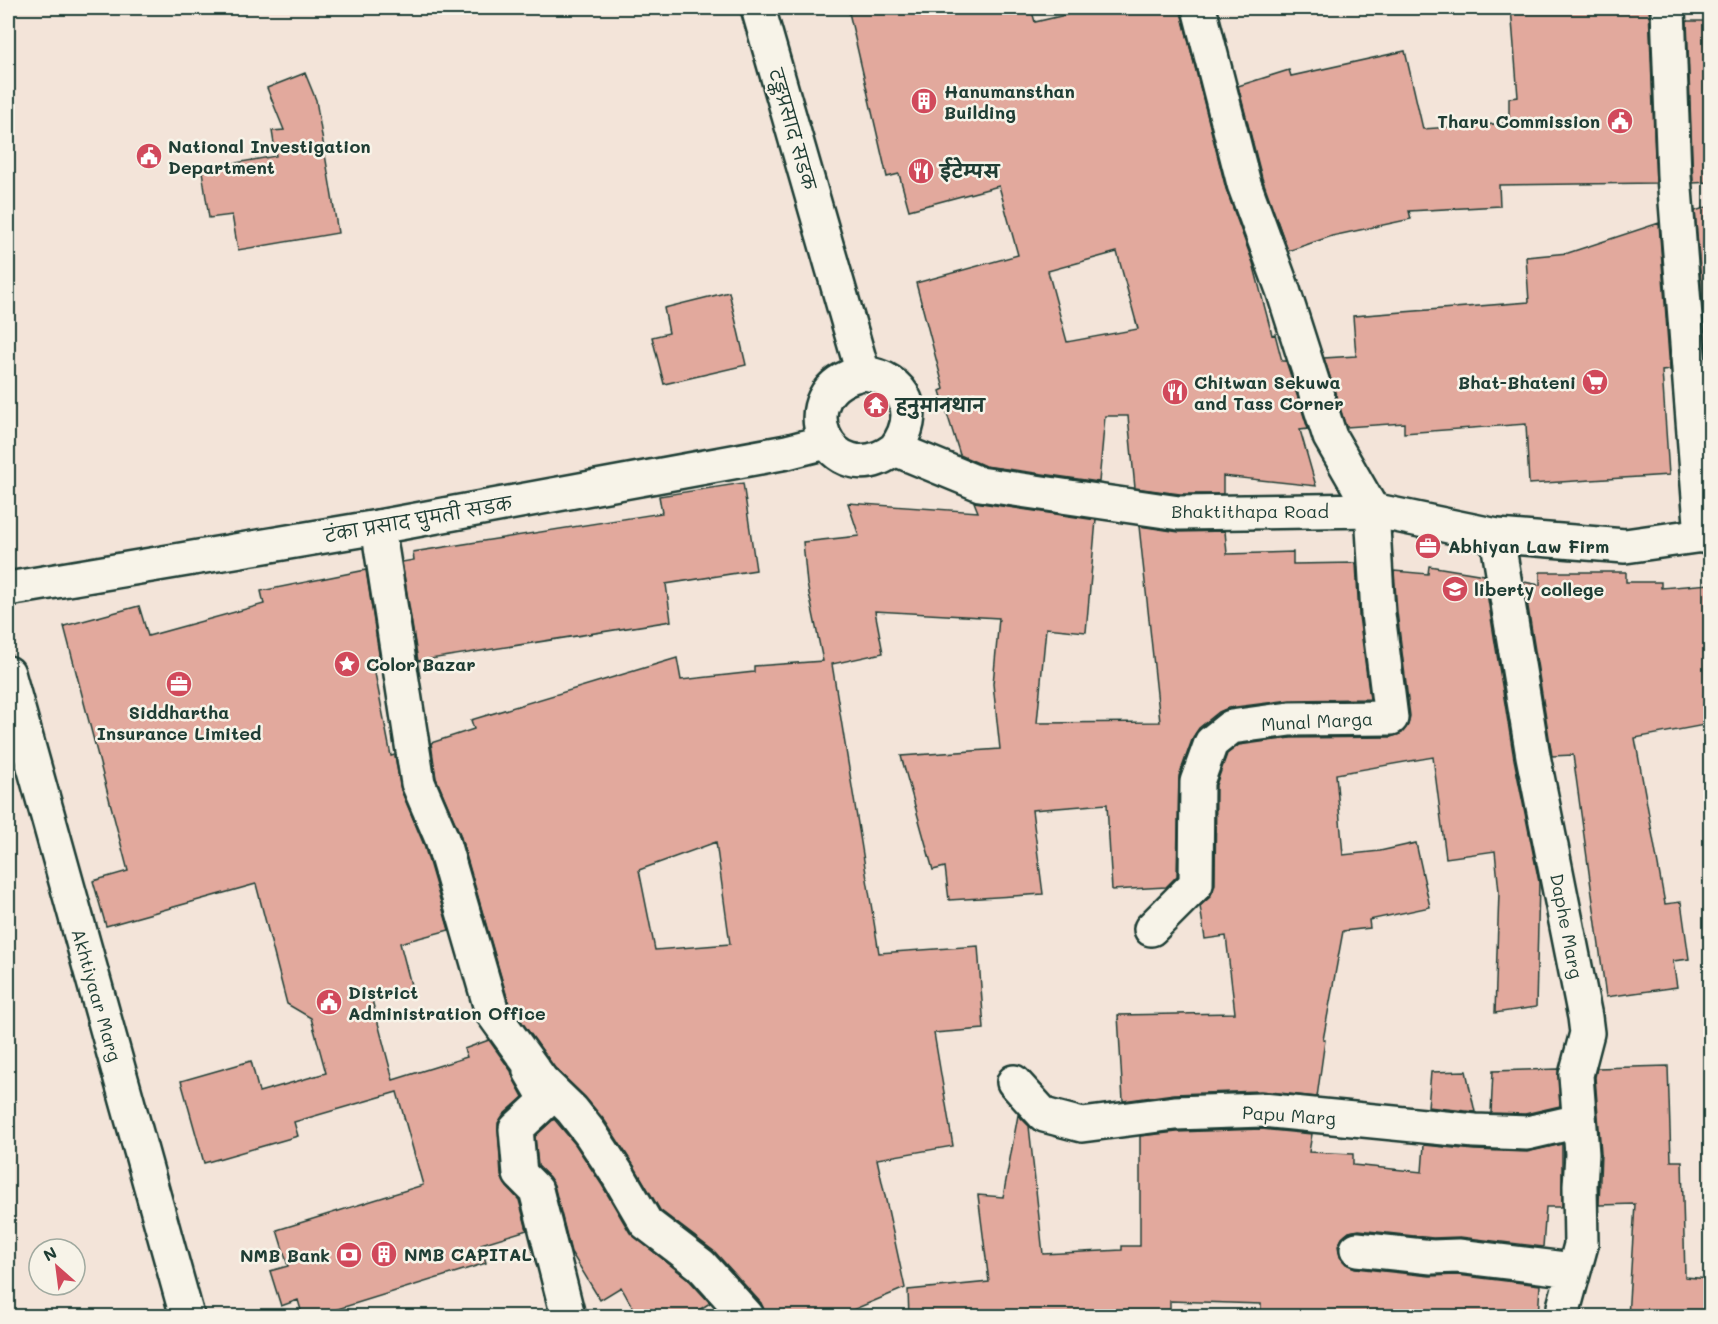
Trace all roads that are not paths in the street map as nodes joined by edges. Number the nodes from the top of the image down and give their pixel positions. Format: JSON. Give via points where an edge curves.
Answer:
{"nodes":[{"id":1,"x":758,"y":8,"type":"edge"},
{"id":2,"x":1199,"y":8,"type":"edge"},
{"id":3,"x":1668,"y":8,"type":"edge"},
{"id":4,"x":862,"y":373,"type":"junction"},
{"id":5,"x":826,"y":442,"type":"junction"},
{"id":6,"x":895,"y":449,"type":"junction"},
{"id":7,"x":1372,"y":510,"type":"junction"},
{"id":8,"x":378,"y":527,"type":"junction"},
{"id":9,"x":1708,"y":535,"type":"edge"},
{"id":10,"x":1497,"y":536,"type":"junction"},
{"id":11,"x":8,"y":589,"type":"edge"},
{"id":12,"x":8,"y":674,"type":"edge"},
{"id":13,"x":1151,"y":929,"type":"dead end"},
{"id":14,"x":514,"y":1043,"type":"junction"},
{"id":15,"x":1014,"y":1082,"type":"dead end"},
{"id":16,"x":1579,"y":1121,"type":"junction"},
{"id":17,"x":1357,"y":1249,"type":"dead end"},
{"id":18,"x":1573,"y":1270,"type":"junction"},
{"id":19,"x":187,"y":1317,"type":"edge"},
{"id":20,"x":568,"y":1317,"type":"edge"},
{"id":21,"x":747,"y":1317,"type":"edge"},
{"id":22,"x":1565,"y":1317,"type":"edge"}],
"edges":[{"from":1,"to":4,"type":"street","name":"टङ्कप्रसाद सडक"},
{"from":2,"to":7,"type":"street","via":[[1244,184],[1330,437]]},
{"from":3,"to":9,"type":"street","via":[[1674,176]]},
{"from":4,"to":5,"type":"street","via":[[847,376],[824,397],[819,413]]},
{"from":4,"to":6,"type":"street","via":[[878,375],[901,392],[909,422]]},
{"from":5,"to":6,"type":"street","via":[[837,454],[867,462]]},
{"from":5,"to":8,"type":"street","name":"टंका प्रसाद घुमती सडक"},
{"from":6,"to":7,"type":"street","name":"Bhaktithapa Road","via":[[980,484],[1179,513]]},
{"from":7,"to":10,"type":"street","name":"Bhaktithapa Road"},
{"from":7,"to":13,"type":"street","name":"Munal Marga","via":[[1378,614],[1391,718],[1290,719],[1231,727],[1210,743],[1197,782],[1196,884]]},
{"from":8,"to":11,"type":"street","name":"टंका प्रसाद घुमती सडक"},
{"from":8,"to":14,"type":"street","via":[[418,783],[442,839],[492,1012]]},
{"from":9,"to":10,"type":"street","name":"Bhaktithapa Road","via":[[1625,546]]},
{"from":10,"to":16,"type":"street","name":"Daphe Marg","via":[[1533,756],[1585,1017],[1587,1033],[1576,1075]]},
{"from":12,"to":19,"type":"street","name":"Akhtiyaar Marg"},
{"from":14,"to":20,"type":"street","via":[[547,1100],[516,1128],[520,1174],[536,1190]]},
{"from":14,"to":21,"type":"street","via":[[541,1080],[590,1133],[646,1223],[701,1265]]},
{"from":15,"to":16,"type":"street","name":"Papu Marg","via":[[1044,1115],[1082,1125],[1175,1113],[1262,1110],[1475,1131],[1527,1132]]},
{"from":16,"to":18,"type":"street","name":"Daphe Marg","via":[[1581,1245]]},
{"from":17,"to":18,"type":"street"},
{"from":18,"to":22,"type":"street","name":"Daphe Marg"}]}
